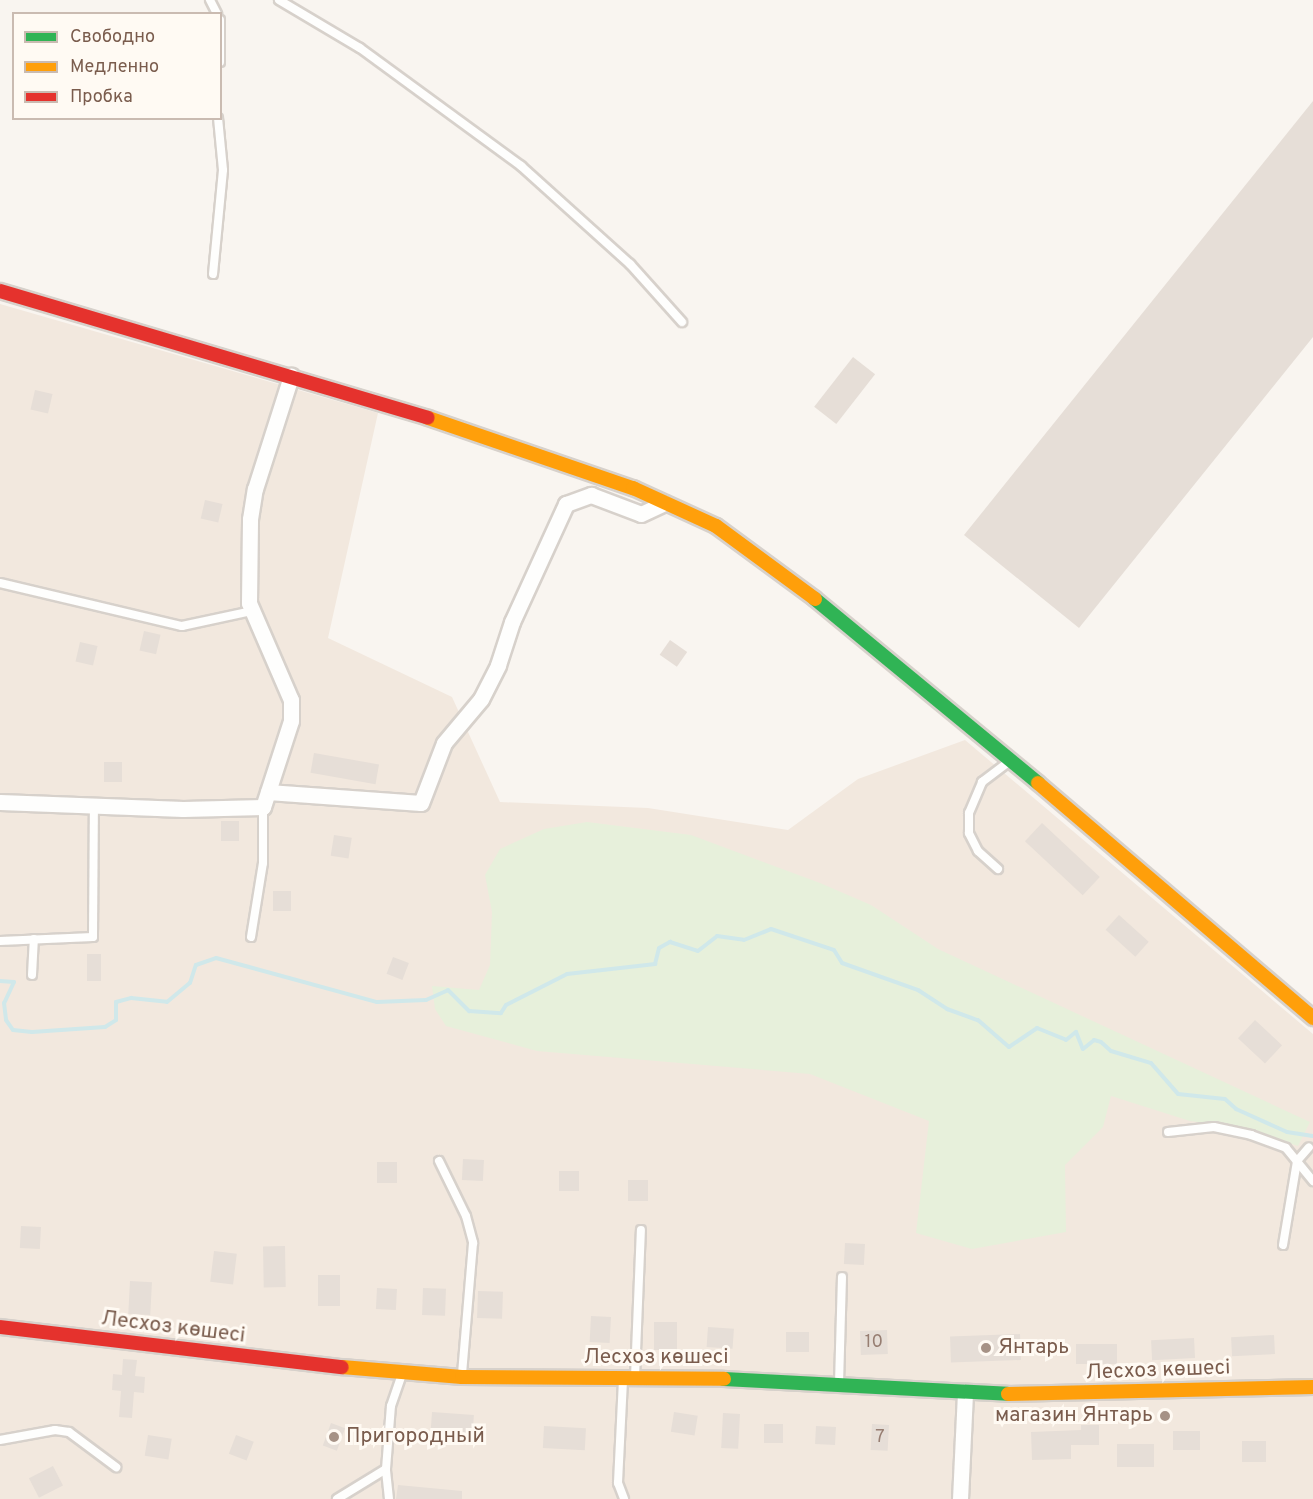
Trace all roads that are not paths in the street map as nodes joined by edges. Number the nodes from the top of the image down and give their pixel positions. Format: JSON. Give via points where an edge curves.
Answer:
{"nodes":[{"id":1,"x":279,"y":0,"type":"edge"},
{"id":2,"x":218,"y":120,"type":"edge"},
{"id":3,"x":213,"y":274,"type":"dead end"},
{"id":4,"x":0,"y":291,"type":"edge"},
{"id":5,"x":681,"y":322,"type":"dead end"},
{"id":6,"x":291,"y":376,"type":"junction"},
{"id":7,"x":665,"y":503,"type":"junction"},
{"id":8,"x":0,"y":583,"type":"edge"},
{"id":9,"x":252,"y":611,"type":"junction"},
{"id":10,"x":1013,"y":759,"type":"junction"},
{"id":11,"x":265,"y":799,"type":"junction"},
{"id":12,"x":0,"y":802,"type":"edge"},
{"id":13,"x":94,"y":808,"type":"junction"},
{"id":14,"x":998,"y":869,"type":"dead end"},
{"id":15,"x":251,"y":937,"type":"dead end"},
{"id":16,"x":34,"y":939,"type":"junction"},
{"id":17,"x":0,"y":940,"type":"edge"},
{"id":18,"x":32,"y":975,"type":"dead end"},
{"id":19,"x":1313,"y":1018,"type":"edge"},
{"id":20,"x":1168,"y":1131,"type":"dead end"},
{"id":21,"x":1309,"y":1147,"type":"dead end"},
{"id":22,"x":439,"y":1161,"type":"dead end"},
{"id":23,"x":1297,"y":1161,"type":"junction"},
{"id":24,"x":1313,"y":1181,"type":"edge"},
{"id":25,"x":641,"y":1230,"type":"dead end"},
{"id":26,"x":1283,"y":1245,"type":"dead end"},
{"id":27,"x":842,"y":1278,"type":"dead end"},
{"id":28,"x":0,"y":1327,"type":"edge"},
{"id":29,"x":402,"y":1373,"type":"junction"},
{"id":30,"x":462,"y":1377,"type":"junction"},
{"id":31,"x":629,"y":1379,"type":"junction"},
{"id":32,"x":839,"y":1385,"type":"junction"},
{"id":33,"x":1313,"y":1387,"type":"edge"},
{"id":34,"x":965,"y":1392,"type":"junction"},
{"id":35,"x":0,"y":1440,"type":"edge"},
{"id":36,"x":116,"y":1467,"type":"dead end"},
{"id":37,"x":386,"y":1469,"type":"junction"},
{"id":38,"x":337,"y":1499,"type":"edge"},
{"id":39,"x":389,"y":1499,"type":"edge"},
{"id":40,"x":624,"y":1499,"type":"edge"},
{"id":41,"x":960,"y":1499,"type":"edge"}],
"edges":[{"from":1,"to":5,"type":"lane","via":[[360,48],[521,166],[630,264]]},
{"from":2,"to":3,"type":"lane","via":[[223,170]]},
{"from":4,"to":6,"type":"street"},
{"from":6,"to":7,"type":"street","via":[[548,458]]},
{"from":6,"to":9,"type":"street","via":[[255,489],[248,563]]},
{"from":7,"to":10,"type":"street","via":[[716,526],[792,580]]},
{"from":7,"to":11,"type":"street","via":[[641,514],[591,495],[566,504],[512,622],[498,665],[481,699],[444,743],[421,803]]},
{"from":8,"to":9,"type":"lane","via":[[182,626]]},
{"from":9,"to":11,"type":"street","via":[[276,655],[291,700],[291,721]]},
{"from":10,"to":14,"type":"lane","via":[[982,782],[969,813],[969,833],[978,851]]},
{"from":10,"to":19,"type":"street"},
{"from":11,"to":13,"type":"street"},
{"from":11,"to":15,"type":"lane","via":[[263,863]]},
{"from":12,"to":13,"type":"street"},
{"from":13,"to":16,"type":"lane","via":[[93,937]]},
{"from":16,"to":17,"type":"lane"},
{"from":16,"to":18,"type":"lane"},
{"from":20,"to":23,"type":"lane","via":[[1227,1128],[1286,1148]]},
{"from":21,"to":23,"type":"lane"},
{"from":22,"to":30,"type":"lane","via":[[466,1216],[473,1243]]},
{"from":23,"to":24,"type":"lane"},
{"from":23,"to":26,"type":"lane"},
{"from":25,"to":31,"type":"lane"},
{"from":27,"to":32,"type":"lane"},
{"from":28,"to":29,"type":"street","name":"Лесхоз көшесі"},
{"from":29,"to":30,"type":"street","name":"Лесхоз көшесі"},
{"from":29,"to":37,"type":"lane","via":[[391,1406]]},
{"from":30,"to":31,"type":"street","name":"Лесхоз көшесі"},
{"from":31,"to":32,"type":"street","name":"Лесхоз көшесі"},
{"from":31,"to":40,"type":"lane","via":[[618,1483]]},
{"from":32,"to":34,"type":"street","name":"Лесхоз көшесі"},
{"from":33,"to":34,"type":"street","name":"Лесхоз көшесі","via":[[1036,1395]]},
{"from":34,"to":41,"type":"street"},
{"from":35,"to":36,"type":"lane","via":[[55,1430],[69,1432]]},
{"from":37,"to":38,"type":"lane"},
{"from":37,"to":39,"type":"lane"}]}
